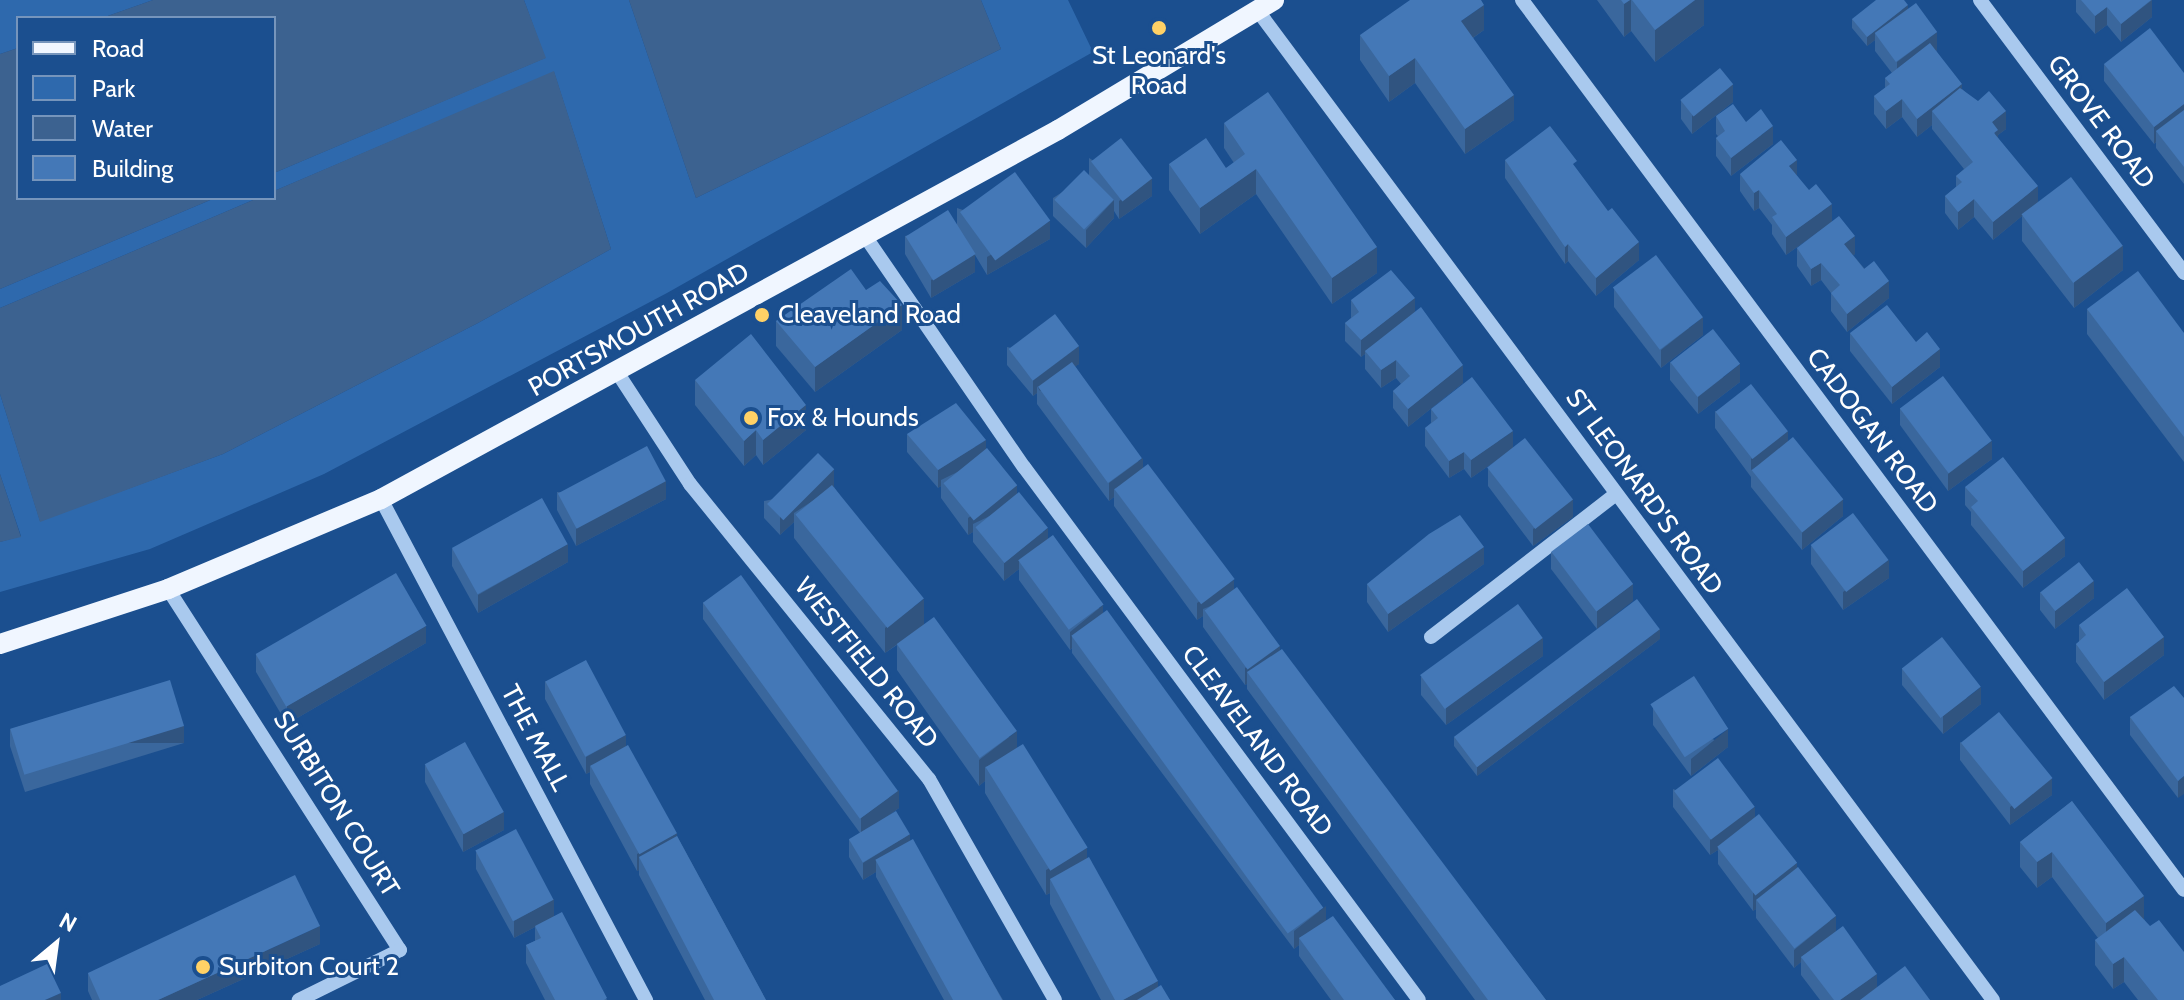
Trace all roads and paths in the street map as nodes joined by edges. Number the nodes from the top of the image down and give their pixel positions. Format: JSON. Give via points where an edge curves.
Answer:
{"nodes":[{"id":1,"x":1522,"y":0,"type":"edge"},
{"id":2,"x":1980,"y":0,"type":"edge"},
{"id":3,"x":1266,"y":6,"type":"edge"},
{"id":4,"x":865,"y":236,"type":"junction"},
{"id":5,"x":2184,"y":273,"type":"edge"},
{"id":6,"x":617,"y":372,"type":"junction"},
{"id":7,"x":1616,"y":494,"type":"junction"},
{"id":8,"x":381,"y":499,"type":"junction"},
{"id":9,"x":168,"y":589,"type":"junction"},
{"id":10,"x":1431,"y":637,"type":"dead end"},
{"id":11,"x":0,"y":644,"type":"edge"},
{"id":12,"x":2184,"y":890,"type":"edge"},
{"id":13,"x":299,"y":1000,"type":"edge"},
{"id":14,"x":646,"y":1000,"type":"edge"},
{"id":15,"x":1055,"y":1000,"type":"edge"},
{"id":16,"x":1419,"y":1000,"type":"edge"},
{"id":17,"x":1993,"y":1000,"type":"edge"}],
"edges":[{"from":1,"to":12,"type":"street","name":"CADOGAN ROAD"},
{"from":2,"to":5,"type":"street","name":"GROVE ROAD"},
{"from":3,"to":4,"type":"main road","name":"PORTSMOUTH ROAD","via":[[1058,130]]},
{"from":3,"to":7,"type":"street","name":"ST LEONARD'S ROAD"},
{"from":4,"to":6,"type":"main road","name":"PORTSMOUTH ROAD"},
{"from":4,"to":16,"type":"street","name":"CLEAVELAND ROAD","via":[[1024,467]]},
{"from":6,"to":8,"type":"main road","name":"PORTSMOUTH ROAD"},
{"from":6,"to":15,"type":"street","name":"WESTFIELD ROAD","via":[[690,484],[929,779]]},
{"from":7,"to":10,"type":"street"},
{"from":7,"to":17,"type":"street","name":"ST LEONARD'S ROAD"},
{"from":8,"to":9,"type":"main road","name":"PORTSMOUTH ROAD"},
{"from":8,"to":14,"type":"street","name":"THE MALL"},
{"from":9,"to":11,"type":"main road","name":"PORTSMOUTH ROAD"},
{"from":9,"to":13,"type":"street","name":"SURBITON COURT","via":[[400,950]]}]}
